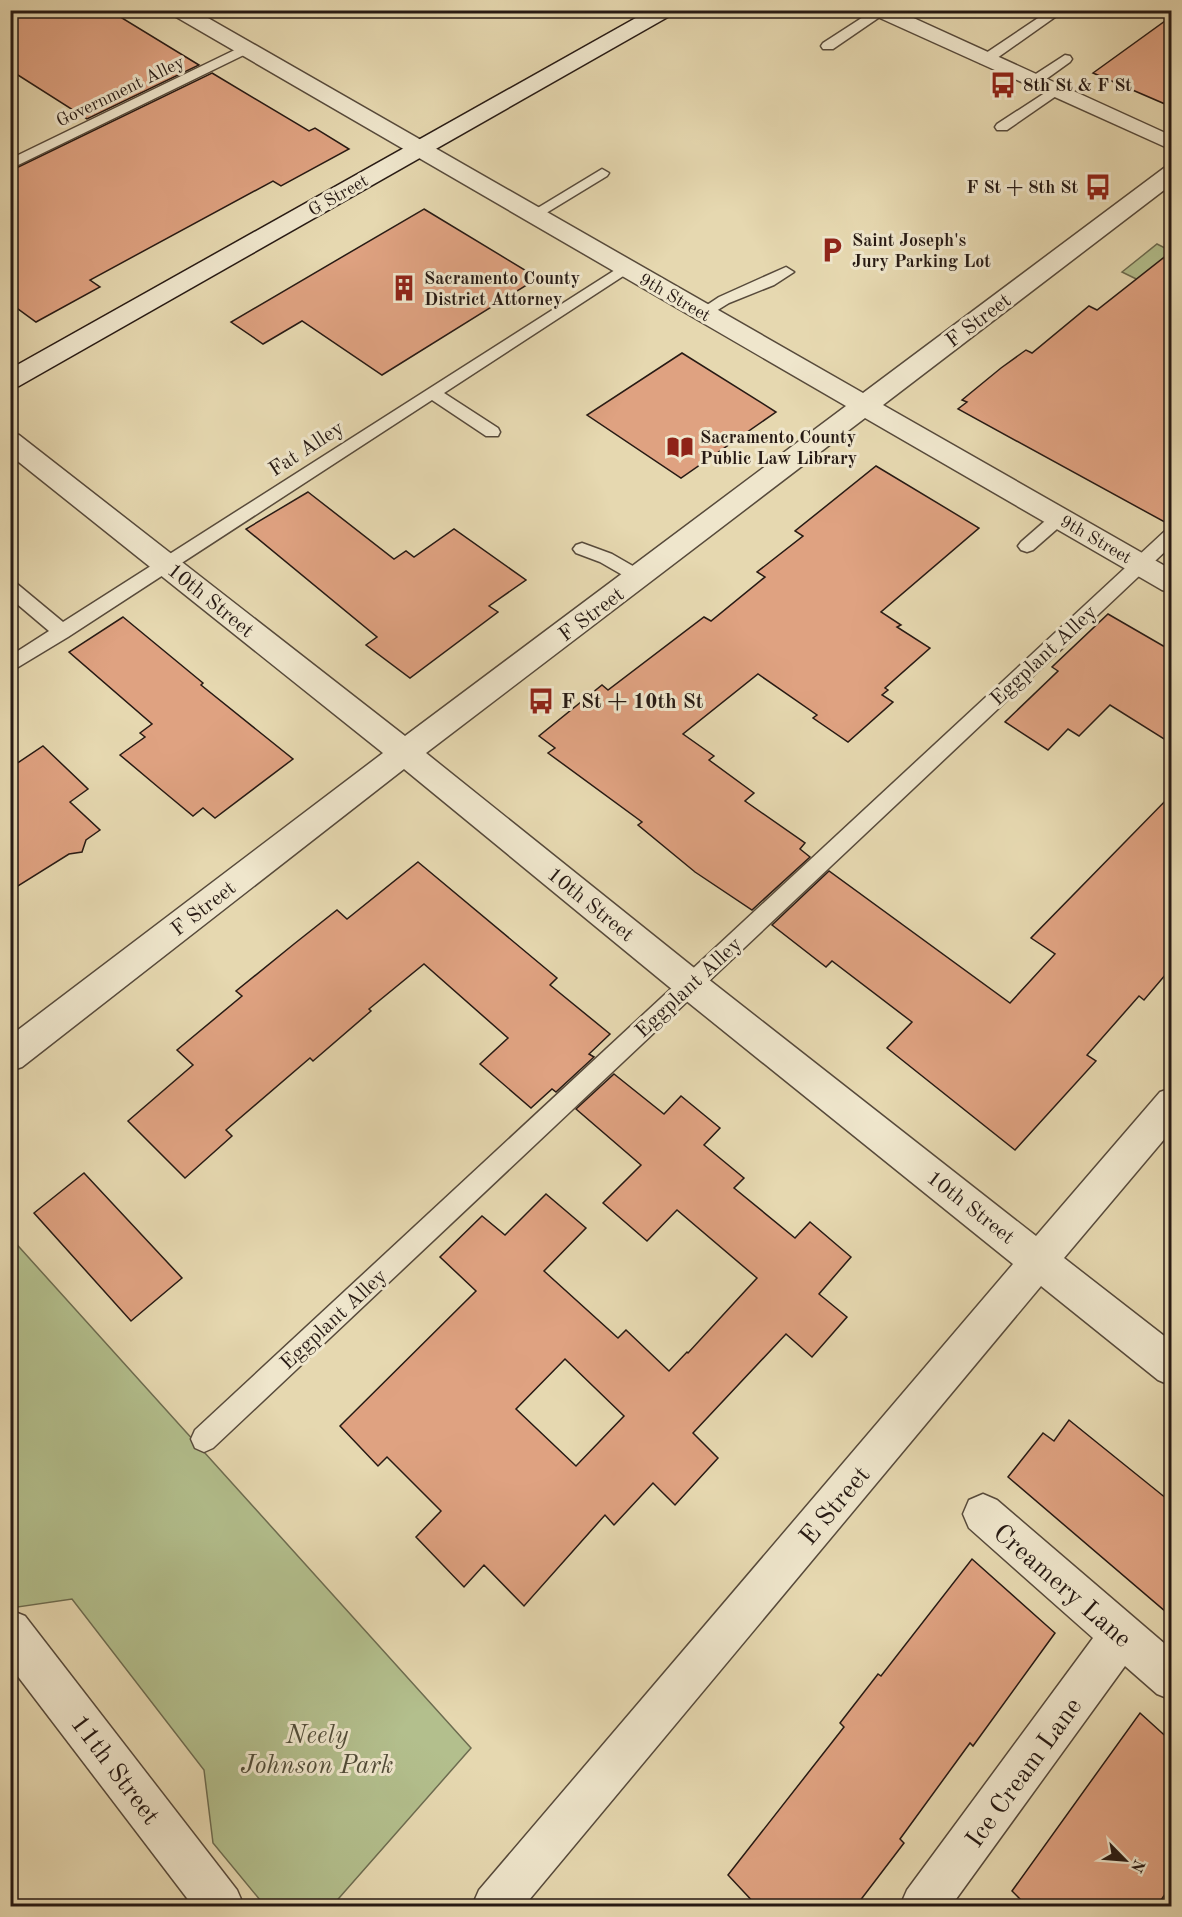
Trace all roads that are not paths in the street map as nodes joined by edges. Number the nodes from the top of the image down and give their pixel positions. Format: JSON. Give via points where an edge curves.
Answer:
{"nodes":[{"id":1,"x":178,"y":10,"type":"edge"},
{"id":2,"x":666,"y":10,"type":"edge"},
{"id":3,"x":1059,"y":10,"type":"edge"},
{"id":4,"x":879,"y":11,"type":"edge"},
{"id":5,"x":828,"y":46,"type":"dead end"},
{"id":6,"x":245,"y":49,"type":"junction"},
{"id":7,"x":1065,"y":59,"type":"dead end"},
{"id":8,"x":985,"y":60,"type":"junction"},
{"id":9,"x":1033,"y":82,"type":"junction"},
{"id":10,"x":1054,"y":91,"type":"junction"},
{"id":11,"x":1002,"y":127,"type":"dead end"},
{"id":12,"x":1172,"y":144,"type":"edge"},
{"id":13,"x":418,"y":149,"type":"junction"},
{"id":14,"x":10,"y":165,"type":"edge"},
{"id":15,"x":602,"y":173,"type":"dead end"},
{"id":16,"x":1172,"y":173,"type":"edge"},
{"id":17,"x":533,"y":215,"type":"junction"},
{"id":18,"x":626,"y":268,"type":"junction"},
{"id":19,"x":786,"y":272,"type":"dead end"},
{"id":20,"x":704,"y":313,"type":"junction"},
{"id":21,"x":10,"y":380,"type":"edge"},
{"id":22,"x":432,"y":393,"type":"junction"},
{"id":23,"x":864,"y":406,"type":"junction"},
{"id":24,"x":492,"y":432,"type":"dead end"},
{"id":25,"x":10,"y":441,"type":"edge"},
{"id":26,"x":1059,"y":518,"type":"junction"},
{"id":27,"x":1172,"y":534,"type":"edge"},
{"id":28,"x":1027,"y":546,"type":"dead end"},
{"id":29,"x":582,"y":549,"type":"dead end"},
{"id":30,"x":1139,"y":564,"type":"junction"},
{"id":31,"x":166,"y":565,"type":"junction"},
{"id":32,"x":639,"y":577,"type":"junction"},
{"id":33,"x":1172,"y":583,"type":"edge"},
{"id":34,"x":10,"y":588,"type":"edge"},
{"id":35,"x":62,"y":632,"type":"junction"},
{"id":36,"x":10,"y":665,"type":"edge"},
{"id":37,"x":405,"y":753,"type":"junction"},
{"id":38,"x":691,"y":985,"type":"junction"},
{"id":39,"x":10,"y":1056,"type":"edge"},
{"id":40,"x":1172,"y":1103,"type":"edge"},
{"id":41,"x":1038,"y":1260,"type":"junction"},
{"id":42,"x":1172,"y":1367,"type":"edge"},
{"id":43,"x":204,"y":1439,"type":"dead end"},
{"id":44,"x":983,"y":1514,"type":"dead end"},
{"id":45,"x":10,"y":1630,"type":"edge"},
{"id":46,"x":1121,"y":1636,"type":"junction"},
{"id":47,"x":1172,"y":1679,"type":"edge"},
{"id":48,"x":221,"y":1906,"type":"edge"},
{"id":49,"x":495,"y":1906,"type":"edge"},
{"id":50,"x":923,"y":1906,"type":"edge"}],
"edges":[{"from":1,"to":6,"type":"street","name":"9th Street"},
{"from":2,"to":13,"type":"street","name":"G Street"},
{"from":3,"to":8,"type":"lane"},
{"from":4,"to":5,"type":"lane"},
{"from":4,"to":8,"type":"street"},
{"from":6,"to":13,"type":"street","name":"9th Street"},
{"from":6,"to":14,"type":"lane","name":"Government Alley","via":[[62,133]]},
{"from":7,"to":9,"type":"lane"},
{"from":8,"to":9,"type":"street"},
{"from":9,"to":10,"type":"street"},
{"from":10,"to":11,"type":"lane"},
{"from":10,"to":12,"type":"street"},
{"from":13,"to":17,"type":"street","name":"9th Street"},
{"from":13,"to":21,"type":"street","name":"G Street"},
{"from":15,"to":17,"type":"lane"},
{"from":16,"to":23,"type":"street","name":"F Street"},
{"from":17,"to":18,"type":"street","name":"9th Street"},
{"from":18,"to":20,"type":"street","name":"9th Street"},
{"from":18,"to":22,"type":"lane","name":"Fat Alley"},
{"from":19,"to":20,"type":"lane"},
{"from":20,"to":23,"type":"street","name":"9th Street"},
{"from":22,"to":24,"type":"lane"},
{"from":22,"to":31,"type":"lane","name":"Fat Alley"},
{"from":23,"to":26,"type":"street","name":"9th Street"},
{"from":23,"to":32,"type":"street","name":"F Street"},
{"from":25,"to":31,"type":"street","name":"10th Street"},
{"from":26,"to":28,"type":"lane"},
{"from":26,"to":30,"type":"street","name":"9th Street"},
{"from":27,"to":30,"type":"lane","name":"Eggplant Alley"},
{"from":29,"to":32,"type":"lane"},
{"from":30,"to":33,"type":"street","name":"9th Street"},
{"from":30,"to":38,"type":"lane","name":"Eggplant Alley"},
{"from":31,"to":35,"type":"lane","name":"Fat Alley"},
{"from":31,"to":37,"type":"street","name":"10th Street"},
{"from":32,"to":37,"type":"street","name":"F Street"},
{"from":34,"to":35,"type":"lane"},
{"from":35,"to":36,"type":"lane","name":"Fat Alley"},
{"from":37,"to":38,"type":"street","name":"10th Street"},
{"from":37,"to":39,"type":"street","name":"F Street"},
{"from":38,"to":41,"type":"street","name":"10th Street"},
{"from":38,"to":43,"type":"lane","name":"Eggplant Alley"},
{"from":40,"to":41,"type":"street","name":"E Street"},
{"from":41,"to":42,"type":"street","name":"10th Street"},
{"from":41,"to":49,"type":"street","name":"E Street"},
{"from":44,"to":46,"type":"street","name":"Creamery Lane"},
{"from":45,"to":48,"type":"street","name":"11th Street"},
{"from":46,"to":47,"type":"street","name":"Creamery Lane"},
{"from":46,"to":50,"type":"street","name":"Ice Cream Lane"}]}
